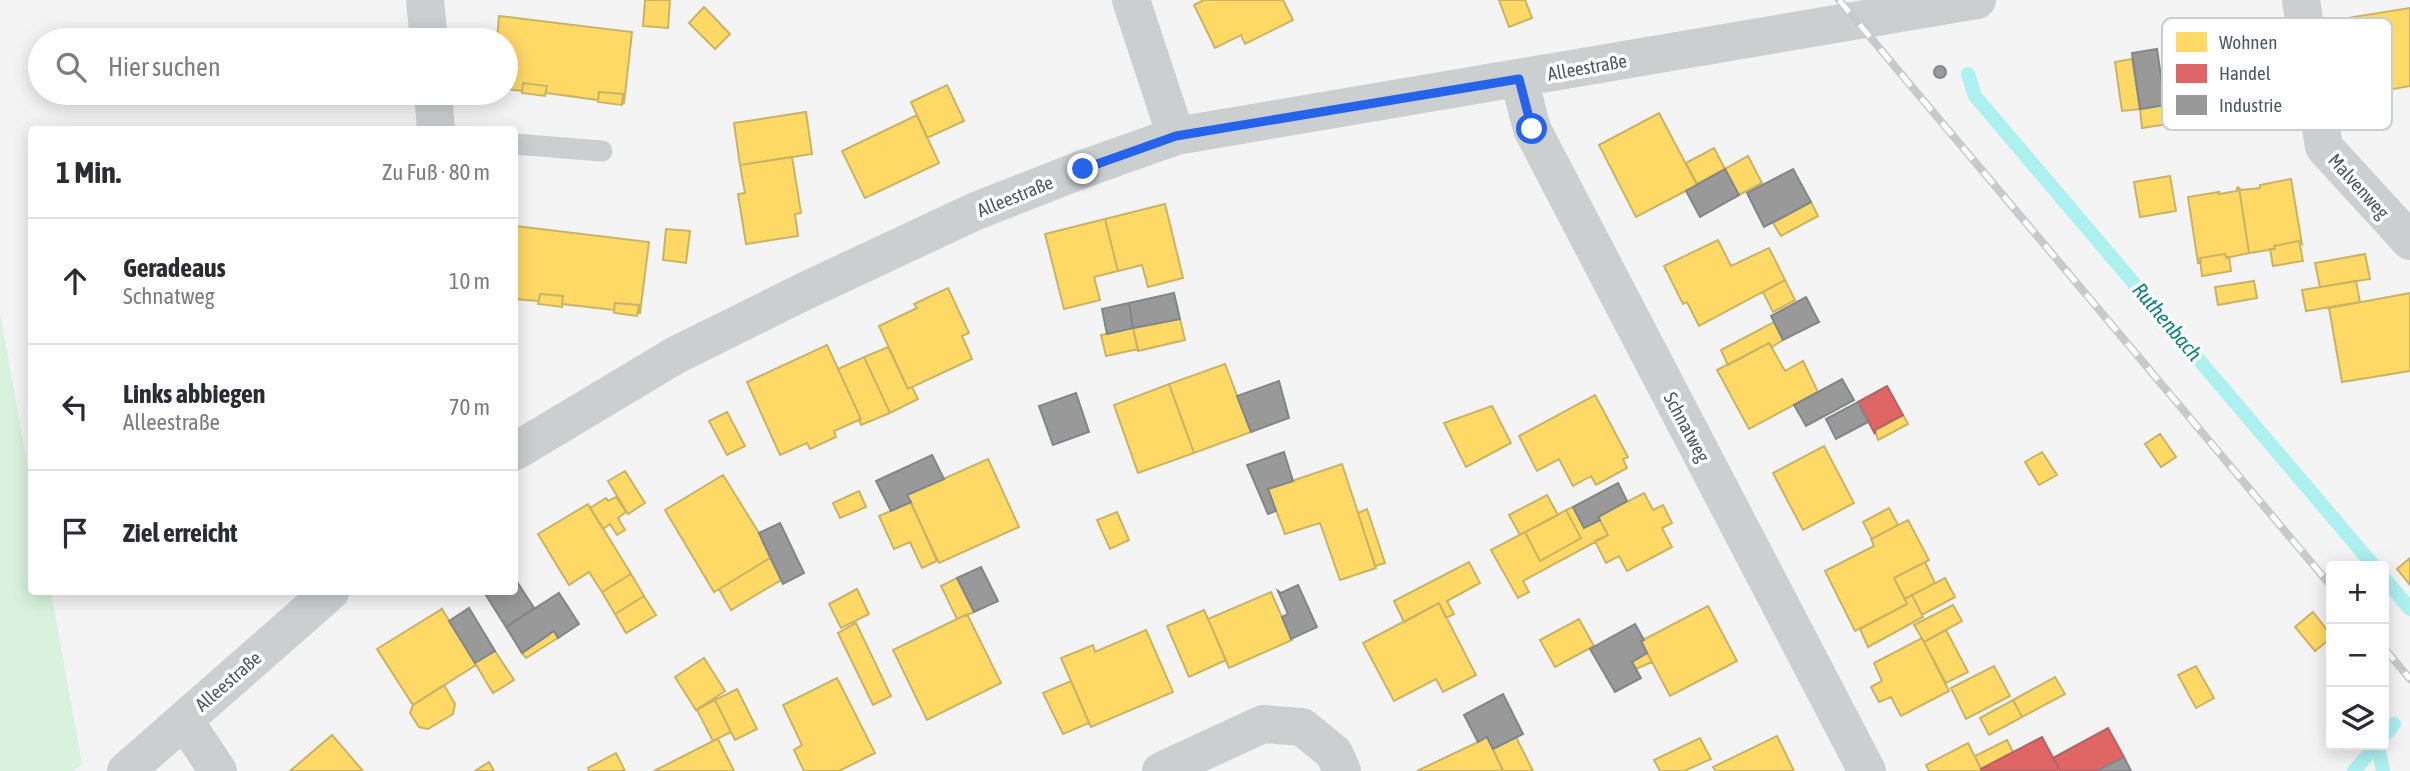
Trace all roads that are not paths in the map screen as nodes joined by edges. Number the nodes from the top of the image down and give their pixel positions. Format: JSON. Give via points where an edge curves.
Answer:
{"nodes":[{"id":1,"x":425,"y":0,"type":"edge"},
{"id":2,"x":1131,"y":0,"type":"edge"},
{"id":3,"x":1977,"y":0,"type":"edge"},
{"id":4,"x":2301,"y":0,"type":"edge"},
{"id":5,"x":2304,"y":18,"type":"edge"},
{"id":6,"x":428,"y":28,"type":"edge"},
{"id":7,"x":1519,"y":79,"type":"junction"},
{"id":8,"x":434,"y":105,"type":"edge"},
{"id":9,"x":436,"y":126,"type":"edge"},
{"id":10,"x":2321,"y":130,"type":"edge"},
{"id":11,"x":1176,"y":136,"type":"junction"},
{"id":12,"x":518,"y":144,"type":"edge"},
{"id":13,"x":601,"y":151,"type":"dead end"},
{"id":14,"x":2410,"y":241,"type":"edge"},
{"id":15,"x":518,"y":451,"type":"edge"},
{"id":16,"x":327,"y":595,"type":"edge"},
{"id":17,"x":184,"y":720,"type":"junction"},
{"id":18,"x":126,"y":771,"type":"edge"},
{"id":19,"x":218,"y":771,"type":"edge"},
{"id":20,"x":1161,"y":771,"type":"edge"},
{"id":21,"x":1342,"y":771,"type":"edge"},
{"id":22,"x":1867,"y":771,"type":"edge"}],
"edges":[{"from":1,"to":6,"type":"street"},
{"from":2,"to":11,"type":"street"},
{"from":3,"to":7,"type":"street","name":"Alleestraße"},
{"from":4,"to":5,"type":"street","name":"Malvenweg"},
{"from":7,"to":11,"type":"street","name":"Alleestraße"},
{"from":7,"to":22,"type":"street","name":"Schnatweg","via":[[1532,129]]},
{"from":8,"to":9,"type":"street"},
{"from":10,"to":14,"type":"street","name":"Malvenweg","via":[[2324,147]]},
{"from":11,"to":15,"type":"street","name":"Alleestraße","via":[[976,211],[804,291],[676,355]]},
{"from":12,"to":13,"type":"lane"},
{"from":16,"to":17,"type":"street","name":"Alleestraße"},
{"from":17,"to":18,"type":"street","name":"Alleestraße"},
{"from":17,"to":19,"type":"street"},
{"from":20,"to":21,"type":"street","via":[[1263,724],[1302,727],[1334,753]]}]}
